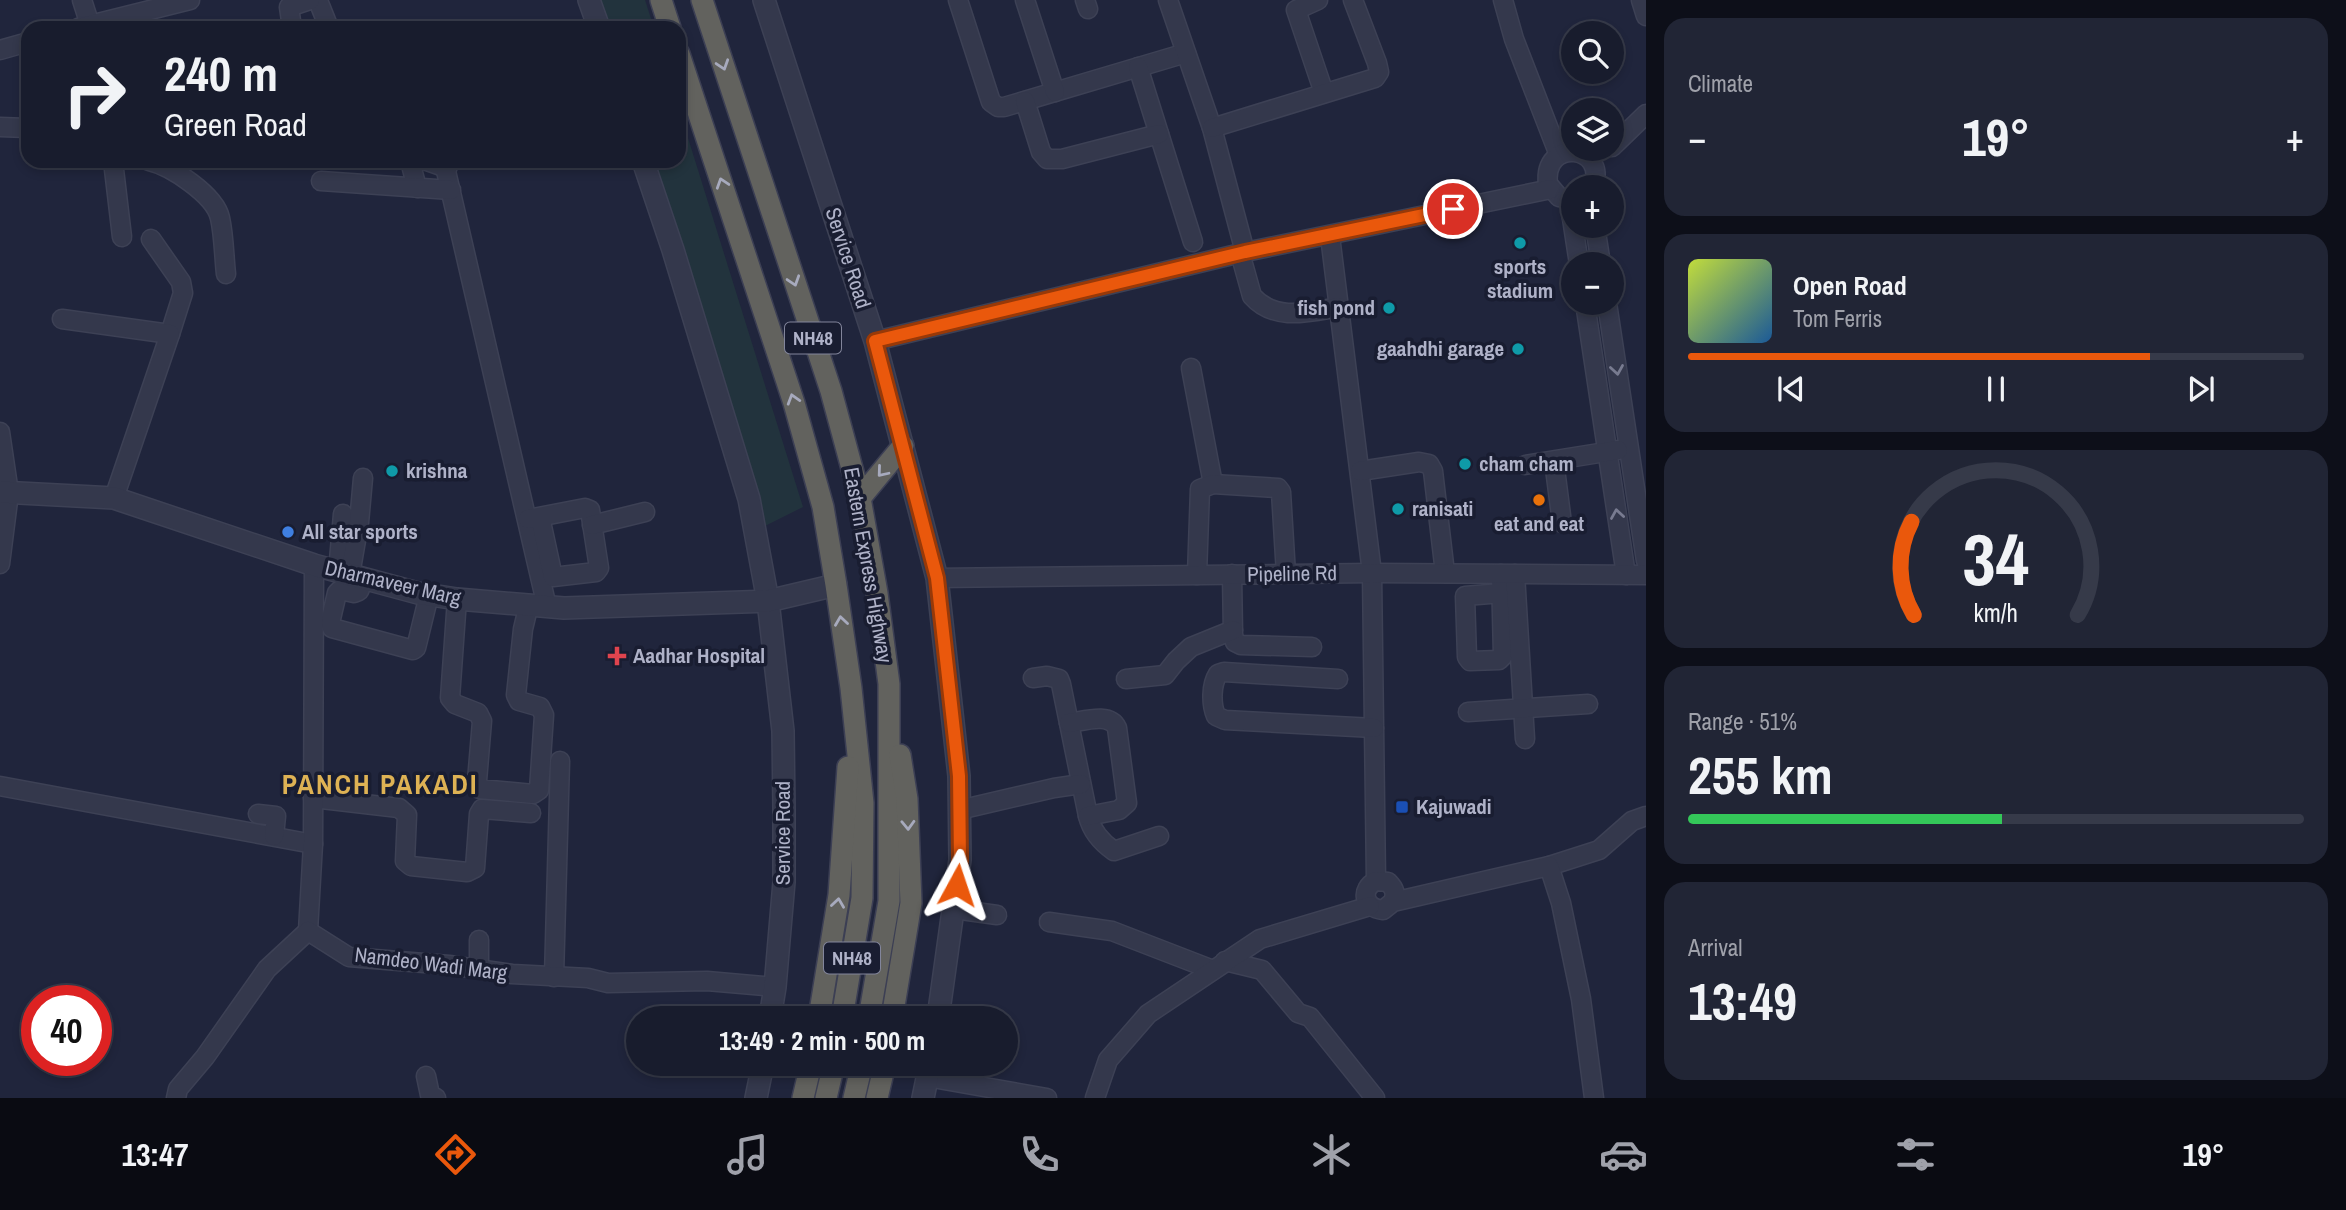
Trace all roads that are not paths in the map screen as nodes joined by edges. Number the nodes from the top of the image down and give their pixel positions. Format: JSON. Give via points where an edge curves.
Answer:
{"nodes":[{"id":1,"x":82,"y":0,"type":"edge"},
{"id":2,"x":190,"y":0,"type":"edge"},
{"id":3,"x":307,"y":0,"type":"edge"},
{"id":4,"x":589,"y":0,"type":"edge"},
{"id":5,"x":661,"y":0,"type":"edge"},
{"id":6,"x":702,"y":0,"type":"edge"},
{"id":7,"x":764,"y":0,"type":"edge"},
{"id":8,"x":958,"y":0,"type":"edge"},
{"id":9,"x":1025,"y":0,"type":"edge"},
{"id":10,"x":1168,"y":0,"type":"edge"},
{"id":11,"x":1318,"y":0,"type":"edge"},
{"id":12,"x":1353,"y":0,"type":"edge"},
{"id":13,"x":1503,"y":0,"type":"edge"},
{"id":14,"x":1641,"y":0,"type":"edge"},
{"id":15,"x":1646,"y":16,"type":"edge"},
{"id":16,"x":83,"y":21,"type":"edge"},
{"id":17,"x":107,"y":21,"type":"edge"},
{"id":18,"x":291,"y":21,"type":"edge"},
{"id":19,"x":326,"y":21,"type":"edge"},
{"id":20,"x":596,"y":21,"type":"edge"},
{"id":21,"x":668,"y":21,"type":"edge"},
{"id":22,"x":21,"y":44,"type":"edge"},
{"id":23,"x":0,"y":50,"type":"edge"},
{"id":24,"x":1186,"y":53,"type":"junction"},
{"id":25,"x":1139,"y":67,"type":"junction"},
{"id":26,"x":686,"y":75,"type":"edge"},
{"id":27,"x":1055,"y":92,"type":"junction"},
{"id":28,"x":1324,"y":93,"type":"junction"},
{"id":29,"x":1025,"y":101,"type":"junction"},
{"id":30,"x":1646,"y":114,"type":"edge"},
{"id":31,"x":0,"y":127,"type":"edge"},
{"id":32,"x":21,"y":128,"type":"edge"},
{"id":33,"x":1212,"y":128,"type":"junction"},
{"id":34,"x":1159,"y":134,"type":"junction"},
{"id":35,"x":1624,"y":135,"type":"edge"},
{"id":36,"x":1559,"y":155,"type":"junction"},
{"id":37,"x":1596,"y":161,"type":"edge"},
{"id":38,"x":1593,"y":164,"type":"junction"},
{"id":39,"x":114,"y":168,"type":"edge"},
{"id":40,"x":168,"y":168,"type":"edge"},
{"id":41,"x":412,"y":168,"type":"edge"},
{"id":42,"x":449,"y":168,"type":"edge"},
{"id":43,"x":645,"y":168,"type":"edge"},
{"id":44,"x":1595,"y":175,"type":"edge"},
{"id":45,"x":321,"y":181,"type":"dead end"},
{"id":46,"x":417,"y":188,"type":"junction"},
{"id":47,"x":1551,"y":189,"type":"junction"},
{"id":48,"x":451,"y":190,"type":"junction"},
{"id":49,"x":1561,"y":198,"type":"edge"},
{"id":50,"x":1331,"y":236,"type":"junction"},
{"id":51,"x":122,"y":237,"type":"dead end"},
{"id":52,"x":151,"y":239,"type":"dead end"},
{"id":53,"x":1192,"y":242,"type":"dead end"},
{"id":54,"x":1243,"y":252,"type":"junction"},
{"id":55,"x":226,"y":274,"type":"dead end"},
{"id":56,"x":1339,"y":307,"type":"junction"},
{"id":57,"x":1587,"y":315,"type":"edge"},
{"id":58,"x":1609,"y":315,"type":"edge"},
{"id":59,"x":62,"y":318,"type":"dead end"},
{"id":60,"x":170,"y":334,"type":"junction"},
{"id":61,"x":875,"y":341,"type":"junction"},
{"id":62,"x":1191,"y":368,"type":"dead end"},
{"id":63,"x":0,"y":432,"type":"edge"},
{"id":64,"x":903,"y":446,"type":"junction"},
{"id":65,"x":1629,"y":449,"type":"junction"},
{"id":66,"x":1607,"y":452,"type":"junction"},
{"id":67,"x":1554,"y":461,"type":"junction"},
{"id":68,"x":1525,"y":465,"type":"dead end"},
{"id":69,"x":1360,"y":471,"type":"junction"},
{"id":70,"x":363,"y":478,"type":"dead end"},
{"id":71,"x":1213,"y":484,"type":"junction"},
{"id":72,"x":5,"y":492,"type":"edge"},
{"id":73,"x":114,"y":498,"type":"junction"},
{"id":74,"x":860,"y":498,"type":"junction"},
{"id":75,"x":645,"y":512,"type":"dead end"},
{"id":76,"x":343,"y":514,"type":"dead end"},
{"id":77,"x":534,"y":518,"type":"junction"},
{"id":78,"x":1562,"y":523,"type":"dead end"},
{"id":79,"x":592,"y":525,"type":"junction"},
{"id":80,"x":1646,"y":561,"type":"edge"},
{"id":81,"x":0,"y":564,"type":"edge"},
{"id":82,"x":314,"y":565,"type":"junction"},
{"id":83,"x":1372,"y":573,"type":"junction"},
{"id":84,"x":1446,"y":573,"type":"junction"},
{"id":85,"x":1286,"y":574,"type":"junction"},
{"id":86,"x":1508,"y":574,"type":"junction"},
{"id":87,"x":351,"y":575,"type":"junction"},
{"id":88,"x":1197,"y":575,"type":"junction"},
{"id":89,"x":1232,"y":575,"type":"junction"},
{"id":90,"x":1626,"y":575,"type":"junction"},
{"id":91,"x":1646,"y":575,"type":"edge"},
{"id":92,"x":937,"y":578,"type":"junction"},
{"id":93,"x":836,"y":584,"type":"junction"},
{"id":94,"x":1502,"y":593,"type":"dead end"},
{"id":95,"x":429,"y":595,"type":"junction"},
{"id":96,"x":457,"y":599,"type":"junction"},
{"id":97,"x":768,"y":601,"type":"junction"},
{"id":98,"x":538,"y":606,"type":"junction"},
{"id":99,"x":1233,"y":630,"type":"junction"},
{"id":100,"x":1312,"y":647,"type":"dead end"},
{"id":101,"x":1033,"y":678,"type":"dead end"},
{"id":102,"x":1338,"y":678,"type":"dead end"},
{"id":103,"x":1126,"y":679,"type":"dead end"},
{"id":104,"x":889,"y":684,"type":"junction"},
{"id":105,"x":851,"y":688,"type":"junction"},
{"id":106,"x":1588,"y":704,"type":"dead end"},
{"id":107,"x":1523,"y":709,"type":"junction"},
{"id":108,"x":1468,"y":712,"type":"dead end"},
{"id":109,"x":1069,"y":723,"type":"junction"},
{"id":110,"x":1374,"y":728,"type":"junction"},
{"id":111,"x":1525,"y":739,"type":"dead end"},
{"id":112,"x":560,"y":761,"type":"dead end"},
{"id":113,"x":1081,"y":784,"type":"junction"},
{"id":114,"x":0,"y":786,"type":"edge"},
{"id":115,"x":313,"y":798,"type":"junction"},
{"id":116,"x":959,"y":810,"type":"junction"},
{"id":117,"x":531,"y":813,"type":"dead end"},
{"id":118,"x":275,"y":816,"type":"dead end"},
{"id":119,"x":1088,"y":816,"type":"junction"},
{"id":120,"x":1646,"y":816,"type":"edge"},
{"id":121,"x":274,"y":836,"type":"junction"},
{"id":122,"x":1159,"y":836,"type":"dead end"},
{"id":123,"x":313,"y":844,"type":"junction"},
{"id":124,"x":1549,"y":866,"type":"junction"},
{"id":125,"x":1376,"y":881,"type":"junction"},
{"id":126,"x":1393,"y":902,"type":"junction"},
{"id":127,"x":1370,"y":906,"type":"junction"},
{"id":128,"x":954,"y":909,"type":"junction"},
{"id":129,"x":998,"y":915,"type":"dead end"},
{"id":130,"x":1049,"y":922,"type":"dead end"},
{"id":131,"x":308,"y":931,"type":"junction"},
{"id":132,"x":479,"y":940,"type":"dead end"},
{"id":133,"x":1219,"y":966,"type":"junction"},
{"id":134,"x":479,"y":969,"type":"junction"},
{"id":135,"x":554,"y":977,"type":"junction"},
{"id":136,"x":775,"y":987,"type":"junction"},
{"id":137,"x":772,"y":1006,"type":"edge"},
{"id":138,"x":821,"y":1006,"type":"edge"},
{"id":139,"x":844,"y":1006,"type":"edge"},
{"id":140,"x":871,"y":1006,"type":"edge"},
{"id":141,"x":894,"y":1006,"type":"edge"},
{"id":142,"x":940,"y":1006,"type":"edge"},
{"id":143,"x":426,"y":1076,"type":"dead end"},
{"id":144,"x":761,"y":1076,"type":"edge"},
{"id":145,"x":808,"y":1076,"type":"edge"},
{"id":146,"x":831,"y":1076,"type":"edge"},
{"id":147,"x":859,"y":1076,"type":"edge"},
{"id":148,"x":882,"y":1076,"type":"edge"},
{"id":149,"x":927,"y":1080,"type":"edge"},
{"id":150,"x":1002,"y":1094,"type":"edge"},
{"id":151,"x":176,"y":1098,"type":"edge"},
{"id":152,"x":436,"y":1098,"type":"edge"},
{"id":153,"x":756,"y":1098,"type":"edge"},
{"id":154,"x":803,"y":1098,"type":"edge"},
{"id":155,"x":826,"y":1098,"type":"edge"},
{"id":156,"x":854,"y":1098,"type":"edge"},
{"id":157,"x":877,"y":1098,"type":"edge"},
{"id":158,"x":1047,"y":1098,"type":"edge"},
{"id":159,"x":1095,"y":1098,"type":"edge"},
{"id":160,"x":1375,"y":1098,"type":"edge"},
{"id":161,"x":1594,"y":1098,"type":"edge"}],
"edges":[{"from":1,"to":16,"type":"street"},
{"from":2,"to":17,"type":"street"},
{"from":3,"to":18,"type":"street","via":[[289,7]]},
{"from":3,"to":19,"type":"street","via":[[319,3]]},
{"from":4,"to":20,"type":"street"},
{"from":5,"to":21,"type":"highway"},
{"from":6,"to":74,"type":"highway","name":"Eastern Express Highway","number":"NH48","one_way":true,"via":[[831,391]]},
{"from":7,"to":61,"type":"street","name":"Service Road"},
{"from":8,"to":29,"type":"street","via":[[991,102],[1004,107]]},
{"from":9,"to":27,"type":"street"},
{"from":10,"to":24,"type":"street"},
{"from":11,"to":28,"type":"street","via":[[1296,10]]},
{"from":12,"to":28,"type":"street","via":[[1379,72],[1375,78]]},
{"from":13,"to":36,"type":"street"},
{"from":14,"to":15,"type":"street"},
{"from":22,"to":23,"type":"street"},
{"from":24,"to":25,"type":"street"},
{"from":24,"to":33,"type":"street"},
{"from":25,"to":27,"type":"street"},
{"from":25,"to":34,"type":"street"},
{"from":93,"to":26,"type":"highway","name":"Eastern Express Highway","number":"NH48","one_way":true,"via":[[823,507],[794,403]]},
{"from":27,"to":29,"type":"street"},
{"from":28,"to":33,"type":"street"},
{"from":29,"to":34,"type":"street","via":[[1046,159]]},
{"from":30,"to":35,"type":"street"},
{"from":31,"to":32,"type":"street"},
{"from":33,"to":54,"type":"street"},
{"from":34,"to":53,"type":"street"},
{"from":36,"to":38,"type":"street","via":[[1582,153]]},
{"from":36,"to":47,"type":"street","via":[[1549,167]]},
{"from":37,"to":38,"type":"street"},
{"from":38,"to":44,"type":"street"},
{"from":39,"to":51,"type":"street"},
{"from":40,"to":55,"type":"street","via":[[214,204],[220,217]]},
{"from":41,"to":46,"type":"street"},
{"from":42,"to":48,"type":"street"},
{"from":43,"to":97,"type":"street","name":"Service Road","via":[[749,499]]},
{"from":45,"to":46,"type":"street"},
{"from":46,"to":48,"type":"street"},
{"from":47,"to":49,"type":"street"},
{"from":47,"to":50,"type":"street"},
{"from":48,"to":77,"type":"street"},
{"from":50,"to":54,"type":"street"},
{"from":50,"to":56,"type":"street"},
{"from":52,"to":60,"type":"street","via":[[181,282],[183,293]]},
{"from":54,"to":56,"type":"street","via":[[1252,296],[1275,311],[1301,313]]},
{"from":54,"to":61,"type":"street"},
{"from":56,"to":69,"type":"street"},
{"from":57,"to":66,"type":"street"},
{"from":58,"to":65,"type":"street","one_way":true},
{"from":59,"to":60,"type":"street"},
{"from":60,"to":73,"type":"street"},
{"from":61,"to":64,"type":"street","name":"Service Road"},
{"from":62,"to":71,"type":"street"},
{"from":63,"to":72,"type":"street"},
{"from":64,"to":74,"type":"highway","one_way":true},
{"from":64,"to":92,"type":"street","name":"Service Road"},
{"from":65,"to":66,"type":"street"},
{"from":65,"to":80,"type":"street"},
{"from":66,"to":67,"type":"street"},
{"from":90,"to":66,"type":"street","one_way":true},
{"from":67,"to":68,"type":"street"},
{"from":67,"to":78,"type":"street"},
{"from":69,"to":83,"type":"street"},
{"from":69,"to":84,"type":"street","via":[[1429,464]]},
{"from":70,"to":87,"type":"street"},
{"from":71,"to":85,"type":"street","via":[[1278,488]]},
{"from":71,"to":88,"type":"street","via":[[1200,489]]},
{"from":72,"to":73,"type":"street","name":"Dharmaveer Marg"},
{"from":72,"to":81,"type":"street"},
{"from":73,"to":82,"type":"street","name":"Dharmaveer Marg"},
{"from":74,"to":104,"type":"highway","name":"Eastern Express Highway","number":"NH48"},
{"from":75,"to":79,"type":"street"},
{"from":76,"to":87,"type":"street"},
{"from":77,"to":79,"type":"street","via":[[586,508]]},
{"from":77,"to":79,"type":"street","via":[[553,577],[559,578],[599,568]]},
{"from":77,"to":98,"type":"street"},
{"from":82,"to":87,"type":"street","name":"Dharmaveer Marg"},
{"from":82,"to":115,"type":"street"},
{"from":83,"to":84,"type":"street","name":"Pipeline Rd"},
{"from":83,"to":85,"type":"street","name":"Pipeline Rd"},
{"from":83,"to":110,"type":"street"},
{"from":84,"to":86,"type":"street","name":"Pipeline Rd"},
{"from":85,"to":89,"type":"street","name":"Pipeline Rd"},
{"from":86,"to":90,"type":"street","name":"Pipeline Rd"},
{"from":86,"to":94,"type":"street"},
{"from":86,"to":107,"type":"street"},
{"from":87,"to":95,"type":"street","name":"Dharmaveer Marg"},
{"from":87,"to":95,"type":"street","via":[[359,592],[337,593],[332,628],[413,650]]},
{"from":88,"to":89,"type":"street","name":"Pipeline Rd"},
{"from":88,"to":92,"type":"street","name":"Pipeline Rd"},
{"from":89,"to":99,"type":"street"},
{"from":90,"to":91,"type":"street","name":"Pipeline Rd"},
{"from":92,"to":116,"type":"street","name":"Service Road"},
{"from":93,"to":97,"type":"street","name":"Dharmaveer Marg"},
{"from":105,"to":93,"type":"highway","name":"Eastern Express Highway","number":"NH48","one_way":true},
{"from":95,"to":96,"type":"street","name":"Dharmaveer Marg"},
{"from":96,"to":98,"type":"street","name":"Dharmaveer Marg"},
{"from":96,"to":98,"type":"street","via":[[450,698],[478,713],[482,721],[480,789],[533,794],[539,790],[544,715],[516,695],[523,629]]},
{"from":97,"to":98,"type":"street","name":"Dharmaveer Marg"},
{"from":97,"to":136,"type":"street","name":"Service Road","via":[[783,730],[784,882]]},
{"from":99,"to":100,"type":"street","via":[[1235,642],[1241,645]]},
{"from":99,"to":103,"type":"street","via":[[1191,647],[1165,675]]},
{"from":101,"to":109,"type":"street","via":[[1059,678]]},
{"from":102,"to":110,"type":"street","via":[[1224,672],[1214,680],[1213,709],[1225,720]]},
{"from":104,"to":140,"type":"highway","name":"Eastern Express Highway","number":"NH48","via":[[889,901]]},
{"from":104,"to":141,"type":"highway","one_way":true,"via":[[908,799],[911,903]]},
{"from":138,"to":105,"type":"highway","one_way":true,"via":[[839,895]]},
{"from":105,"to":139,"type":"highway","name":"Eastern Express Highway","number":"NH48","via":[[863,803],[862,898]]},
{"from":106,"to":107,"type":"street"},
{"from":107,"to":108,"type":"street"},
{"from":107,"to":111,"type":"street"},
{"from":109,"to":113,"type":"street"},
{"from":109,"to":119,"type":"street","via":[[1110,719],[1116,723],[1127,803],[1119,810]]},
{"from":110,"to":125,"type":"street"},
{"from":112,"to":135,"type":"street"},
{"from":113,"to":116,"type":"street"},
{"from":113,"to":119,"type":"street"},
{"from":114,"to":121,"type":"street"},
{"from":115,"to":117,"type":"street","via":[[399,808],[407,815],[405,861],[411,866],[467,872],[475,868],[482,809]]},
{"from":115,"to":123,"type":"street"},
{"from":116,"to":128,"type":"street","name":"Service Road","via":[[960,860]]},
{"from":118,"to":121,"type":"street"},
{"from":119,"to":122,"type":"street","via":[[1101,842],[1114,851]]},
{"from":120,"to":124,"type":"street","via":[[1632,821],[1599,850]]},
{"from":121,"to":123,"type":"street"},
{"from":123,"to":131,"type":"street"},
{"from":124,"to":126,"type":"street"},
{"from":124,"to":161,"type":"street","via":[[1581,999]]},
{"from":125,"to":126,"type":"street","via":[[1393,887]]},
{"from":125,"to":127,"type":"street","via":[[1365,895]]},
{"from":126,"to":127,"type":"street","via":[[1382,910]]},
{"from":127,"to":133,"type":"street","via":[[1261,939]]},
{"from":128,"to":129,"type":"street"},
{"from":128,"to":142,"type":"street","name":"Service Road"},
{"from":130,"to":133,"type":"street","via":[[1112,931]]},
{"from":131,"to":134,"type":"street","name":"Namdeo Wadi Marg","via":[[349,957]]},
{"from":131,"to":151,"type":"street","via":[[267,970],[178,1089]]},
{"from":132,"to":134,"type":"street"},
{"from":133,"to":159,"type":"street","via":[[1148,1014],[1108,1060]]},
{"from":133,"to":160,"type":"street","via":[[1262,970],[1298,1013],[1310,1017]]},
{"from":134,"to":135,"type":"street","name":"Namdeo Wadi Marg"},
{"from":135,"to":136,"type":"street","name":"Namdeo Wadi Marg","via":[[608,983],[707,981]]},
{"from":136,"to":137,"type":"street","name":"Service Road"},
{"from":143,"to":152,"type":"street","via":[[430,1095]]},
{"from":144,"to":153,"type":"street"},
{"from":145,"to":154,"type":"highway"},
{"from":146,"to":155,"type":"highway"},
{"from":147,"to":156,"type":"highway"},
{"from":148,"to":157,"type":"highway"},
{"from":149,"to":150,"type":"street"},
{"from":150,"to":158,"type":"street"}]}
